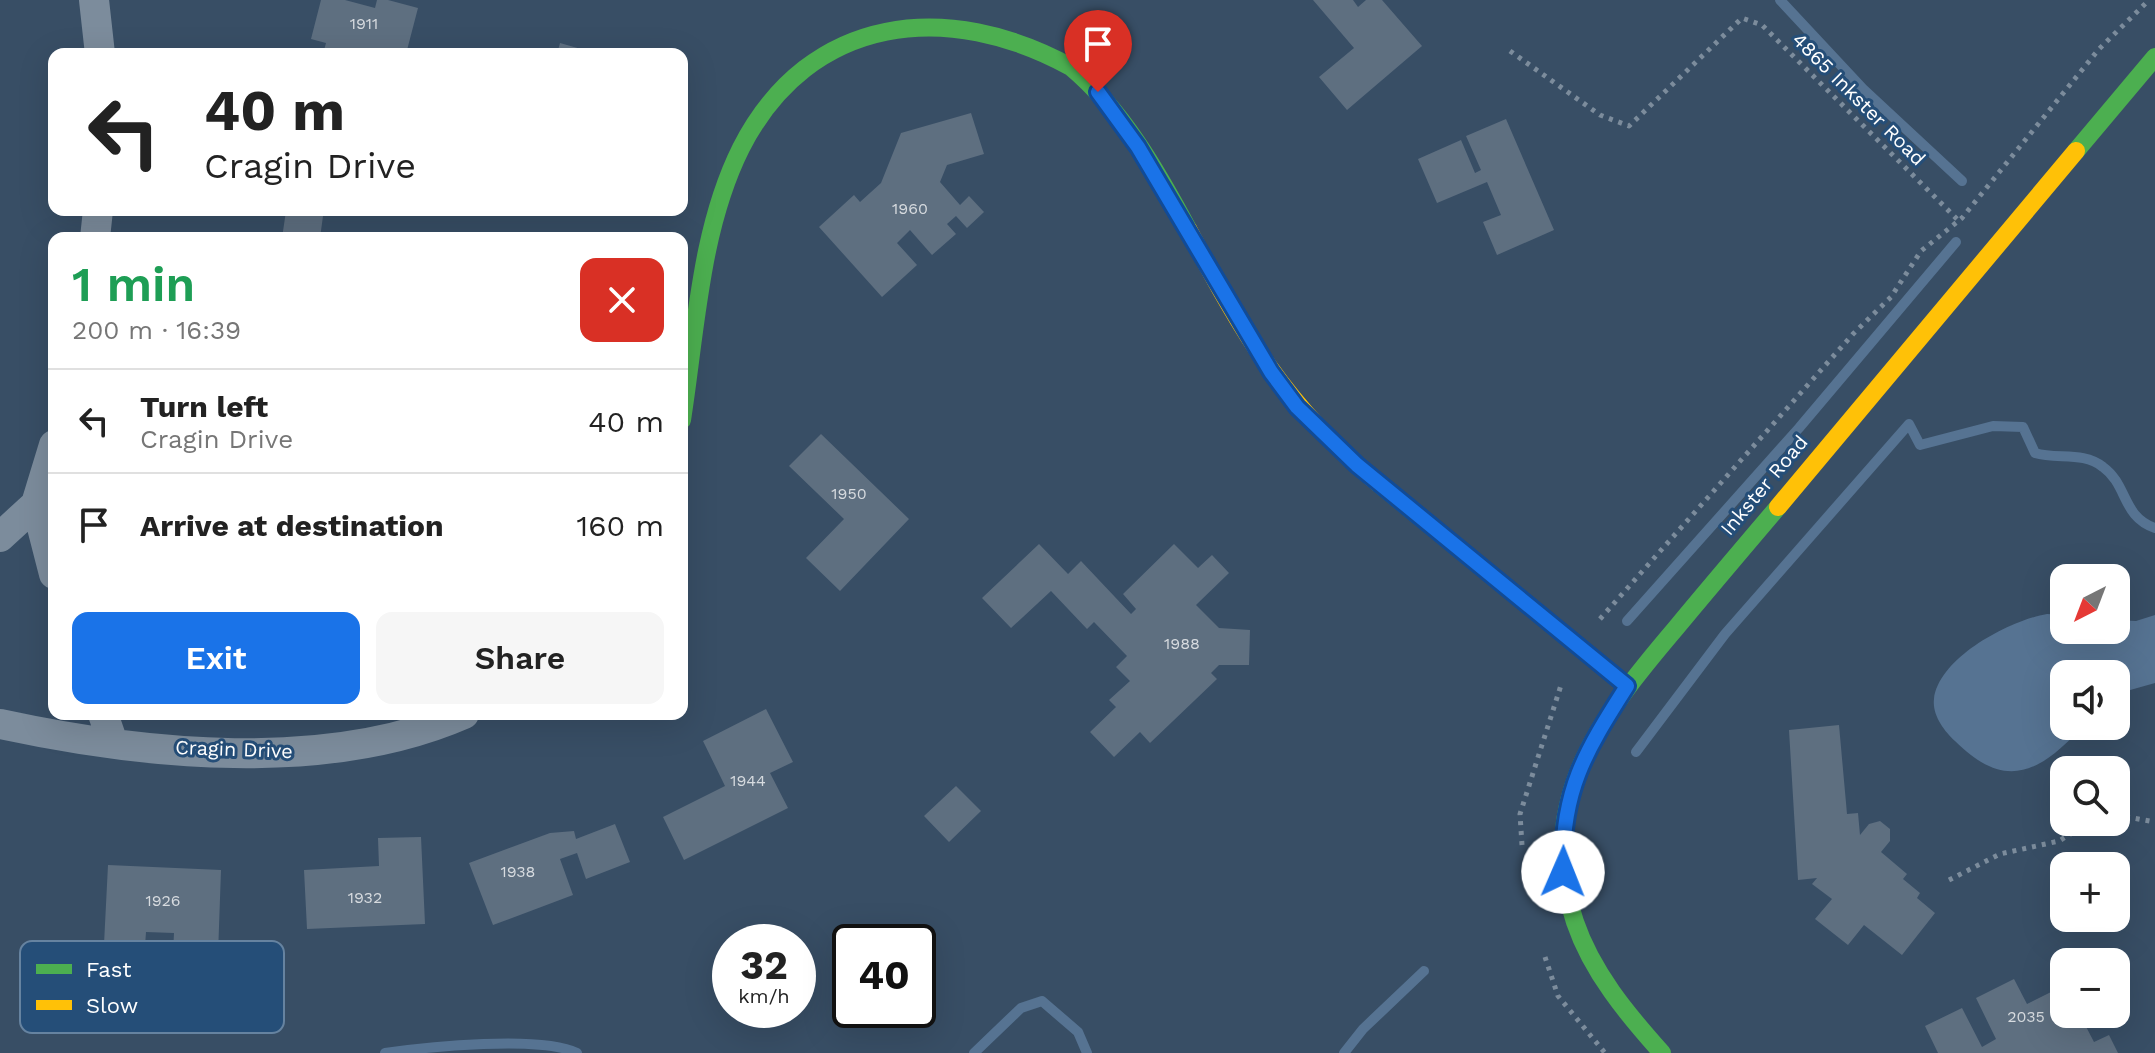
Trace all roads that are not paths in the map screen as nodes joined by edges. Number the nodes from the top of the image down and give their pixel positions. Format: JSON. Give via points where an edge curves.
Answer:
{"nodes":[{"id":1,"x":94,"y":0,"type":"edge"},
{"id":2,"x":944,"y":6,"type":"edge"},
{"id":3,"x":99,"y":48,"type":"edge"},
{"id":4,"x":2155,"y":57,"type":"edge"},
{"id":5,"x":688,"y":378,"type":"edge"},
{"id":6,"x":48,"y":465,"type":"edge"},
{"id":7,"x":36,"y":504,"type":"junction"},
{"id":8,"x":0,"y":537,"type":"edge"},
{"id":9,"x":48,"y":551,"type":"edge"},
{"id":10,"x":1627,"y":686,"type":"junction"},
{"id":11,"x":105,"y":720,"type":"edge"},
{"id":12,"x":446,"y":720,"type":"edge"},
{"id":13,"x":0,"y":724,"type":"edge"},
{"id":14,"x":113,"y":743,"type":"junction"},
{"id":15,"x":1662,"y":1053,"type":"edge"}],
"edges":[{"from":1,"to":3,"type":"street"},
{"from":2,"to":5,"type":"street","via":[[858,17],[775,92],[732,162],[718,201]]},
{"from":2,"to":10,"type":"street","via":[[1020,32],[1073,68],[1128,131],[1297,407],[1357,465]]},
{"from":4,"to":10,"type":"street","name":"Inkster Road"},
{"from":6,"to":7,"type":"street"},
{"from":7,"to":8,"type":"street"},
{"from":7,"to":9,"type":"street"},
{"from":10,"to":15,"type":"street","name":"Inkster Road","via":[[1578,769],[1566,811],[1568,909],[1611,997]]},
{"from":11,"to":14,"type":"street"},
{"from":12,"to":14,"type":"street","name":"Cragin Drive","via":[[385,740],[300,751]]},
{"from":13,"to":14,"type":"street","name":"Cragin Drive"}]}
